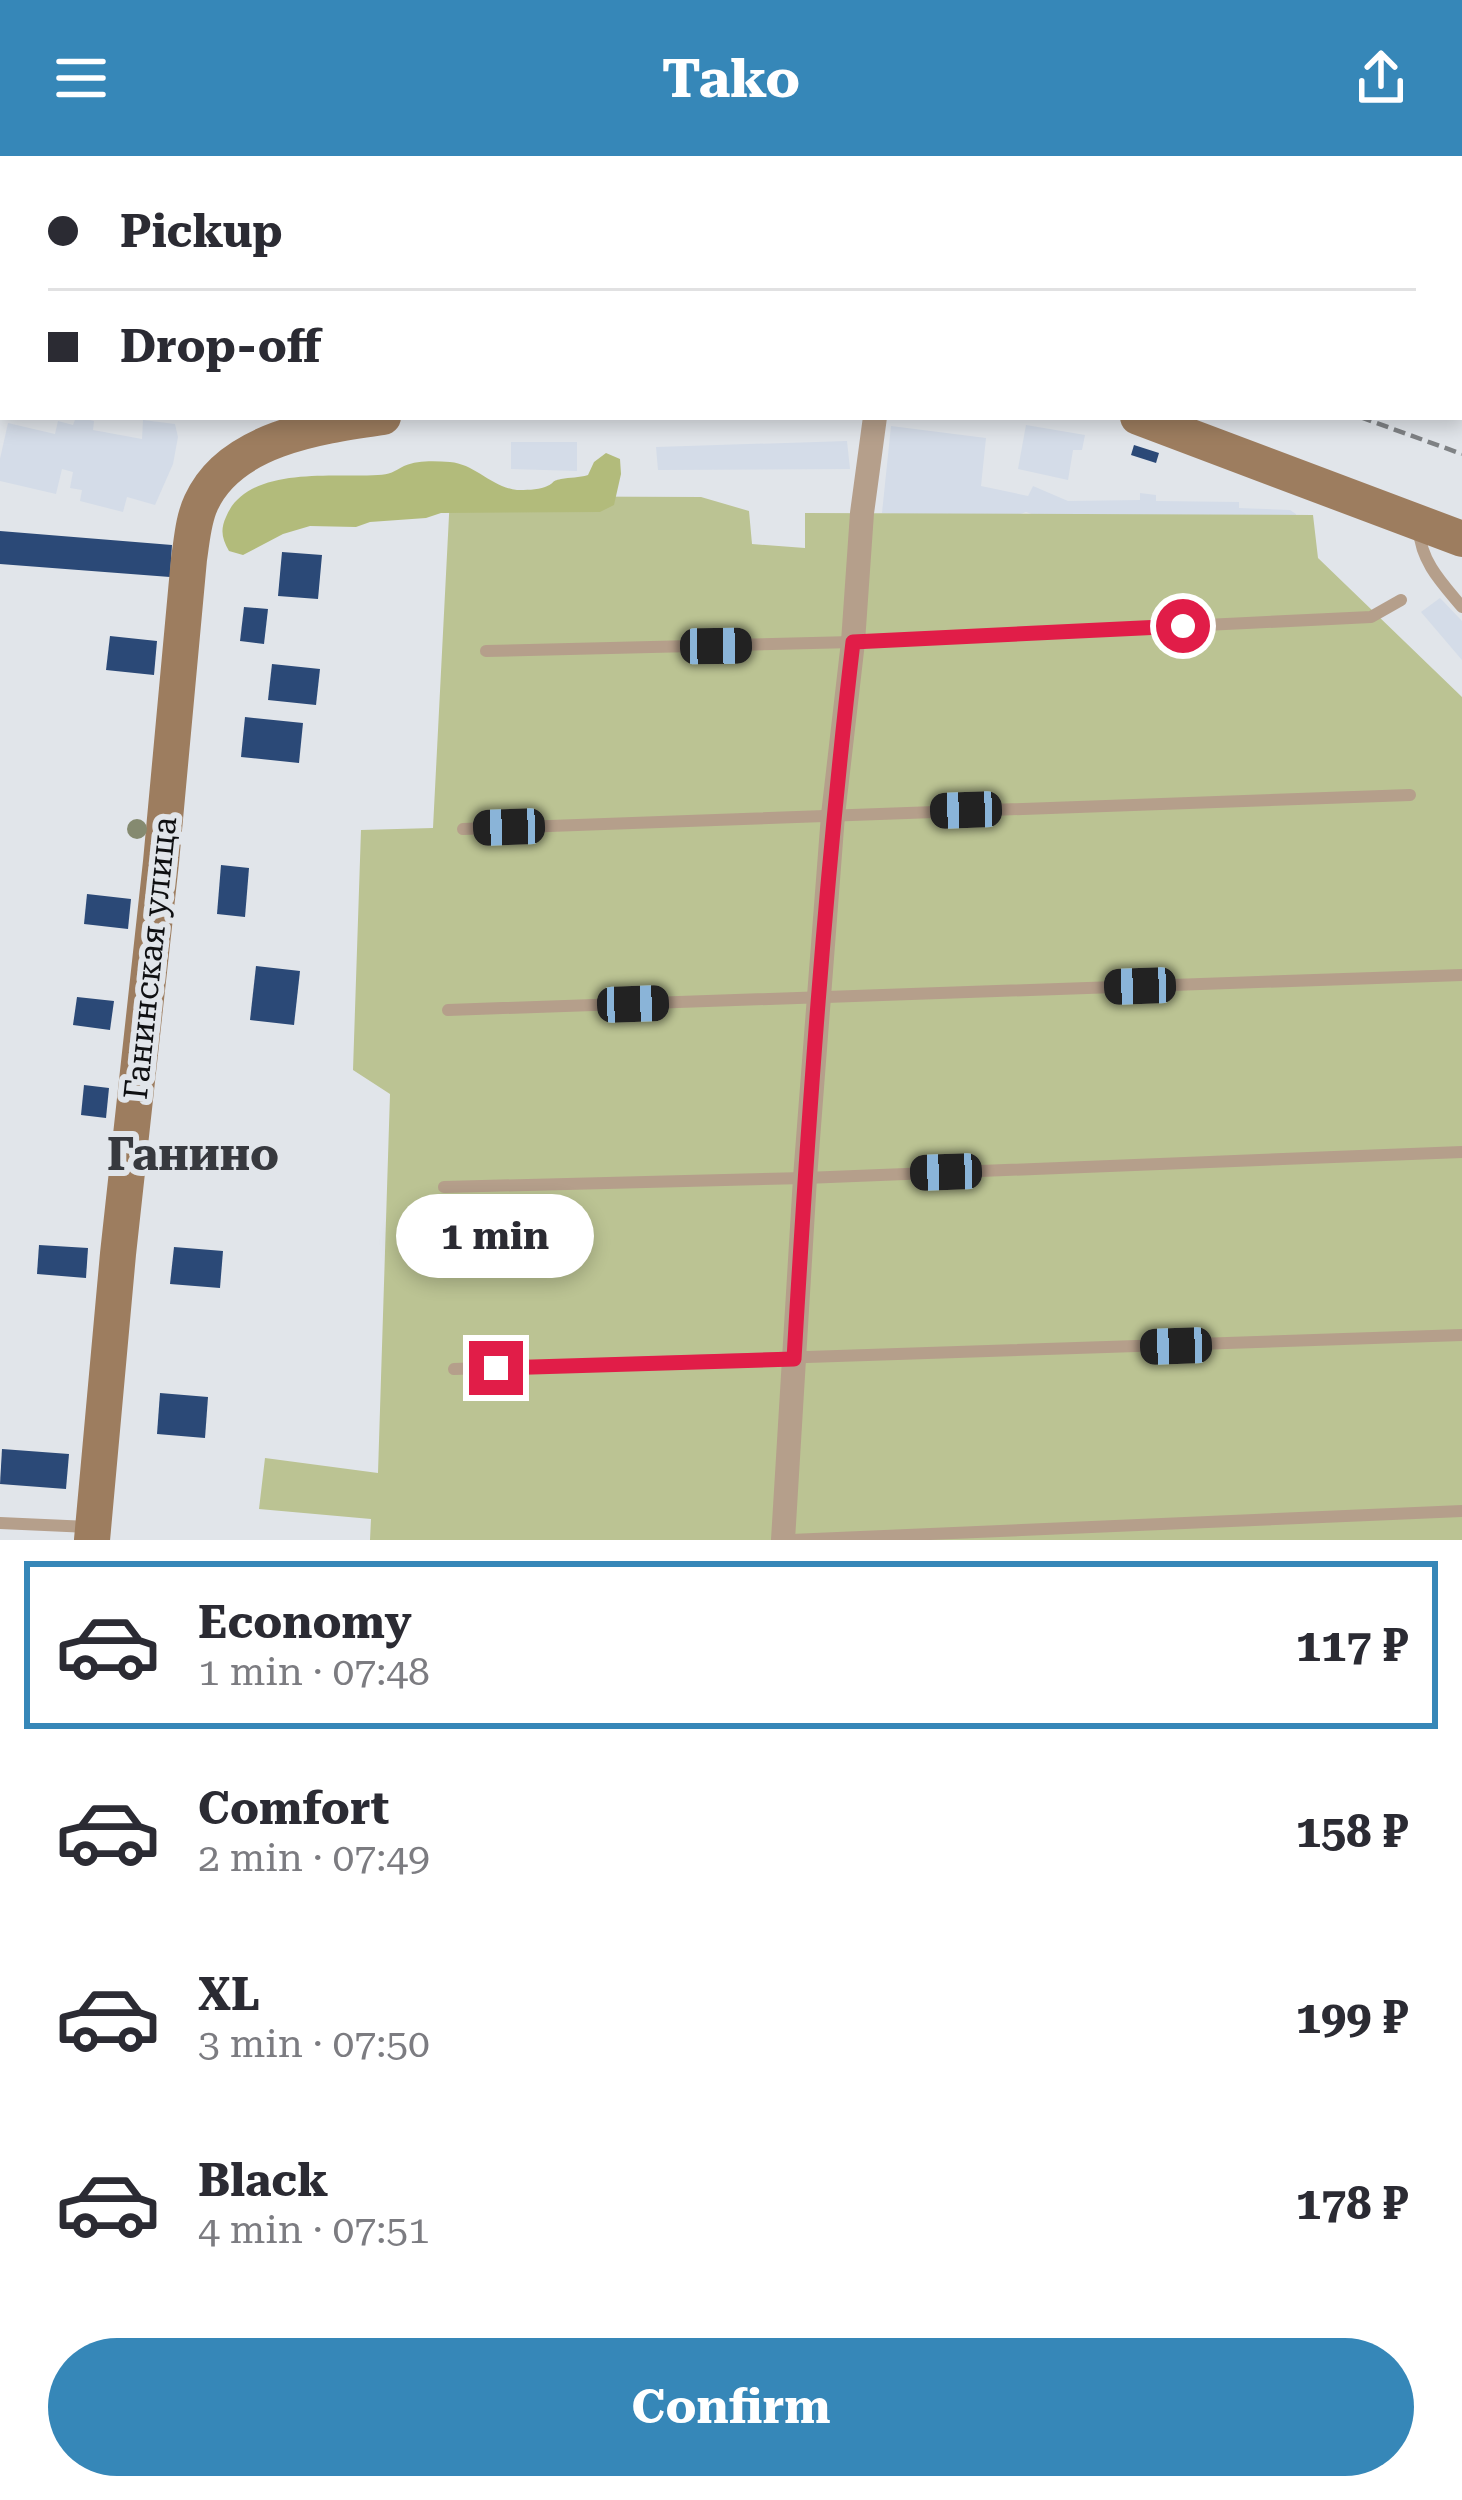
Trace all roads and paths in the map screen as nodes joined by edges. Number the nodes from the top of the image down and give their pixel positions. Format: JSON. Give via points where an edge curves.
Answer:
{"nodes":[{"id":1,"x":660,"y":156,"type":"edge"},
{"id":2,"x":669,"y":156,"type":"edge"},
{"id":3,"x":360,"y":420,"type":"edge"},
{"id":4,"x":875,"y":420,"type":"edge"},
{"id":5,"x":1146,"y":420,"type":"edge"},
{"id":6,"x":1368,"y":420,"type":"edge"},
{"id":7,"x":1462,"y":454,"type":"edge"},
{"id":8,"x":1419,"y":523,"type":"junction"},
{"id":9,"x":1462,"y":539,"type":"edge"},
{"id":10,"x":1401,"y":600,"type":"dead end"},
{"id":11,"x":1462,"y":607,"type":"edge"},
{"id":12,"x":853,"y":642,"type":"junction"},
{"id":13,"x":487,"y":651,"type":"dead end"},
{"id":14,"x":1410,"y":795,"type":"dead end"},
{"id":15,"x":833,"y":815,"type":"junction"},
{"id":16,"x":463,"y":829,"type":"dead end"},
{"id":17,"x":1462,"y":975,"type":"edge"},
{"id":18,"x":819,"y":998,"type":"junction"},
{"id":19,"x":448,"y":1010,"type":"dead end"},
{"id":20,"x":1462,"y":1152,"type":"edge"},
{"id":21,"x":805,"y":1178,"type":"junction"},
{"id":22,"x":444,"y":1187,"type":"dead end"},
{"id":23,"x":1462,"y":1335,"type":"edge"},
{"id":24,"x":794,"y":1359,"type":"junction"},
{"id":25,"x":454,"y":1369,"type":"dead end"},
{"id":26,"x":1462,"y":1510,"type":"edge"},
{"id":27,"x":0,"y":1523,"type":"edge"},
{"id":28,"x":92,"y":1533,"type":"edge"},
{"id":29,"x":787,"y":1540,"type":"edge"}],
"edges":[{"from":1,"to":2,"type":"lane"},
{"from":3,"to":28,"type":"street","name":"Ганинская улица","via":[[323,425],[246,455],[211,485],[195,519]]},
{"from":4,"to":12,"type":"street"},
{"from":5,"to":8,"type":"street"},
{"from":6,"to":7,"type":"path"},
{"from":8,"to":9,"type":"street"},
{"from":8,"to":11,"type":"lane","via":[[1421,552]]},
{"from":10,"to":12,"type":"lane","via":[[1371,617]]},
{"from":12,"to":13,"type":"lane"},
{"from":12,"to":15,"type":"street"},
{"from":14,"to":15,"type":"lane"},
{"from":15,"to":16,"type":"lane"},
{"from":15,"to":18,"type":"street"},
{"from":17,"to":18,"type":"lane"},
{"from":18,"to":19,"type":"lane"},
{"from":18,"to":21,"type":"street"},
{"from":20,"to":21,"type":"lane"},
{"from":21,"to":22,"type":"lane"},
{"from":21,"to":24,"type":"street"},
{"from":23,"to":24,"type":"lane"},
{"from":24,"to":25,"type":"lane"},
{"from":24,"to":29,"type":"street"},
{"from":26,"to":29,"type":"lane"},
{"from":27,"to":28,"type":"lane"}]}
